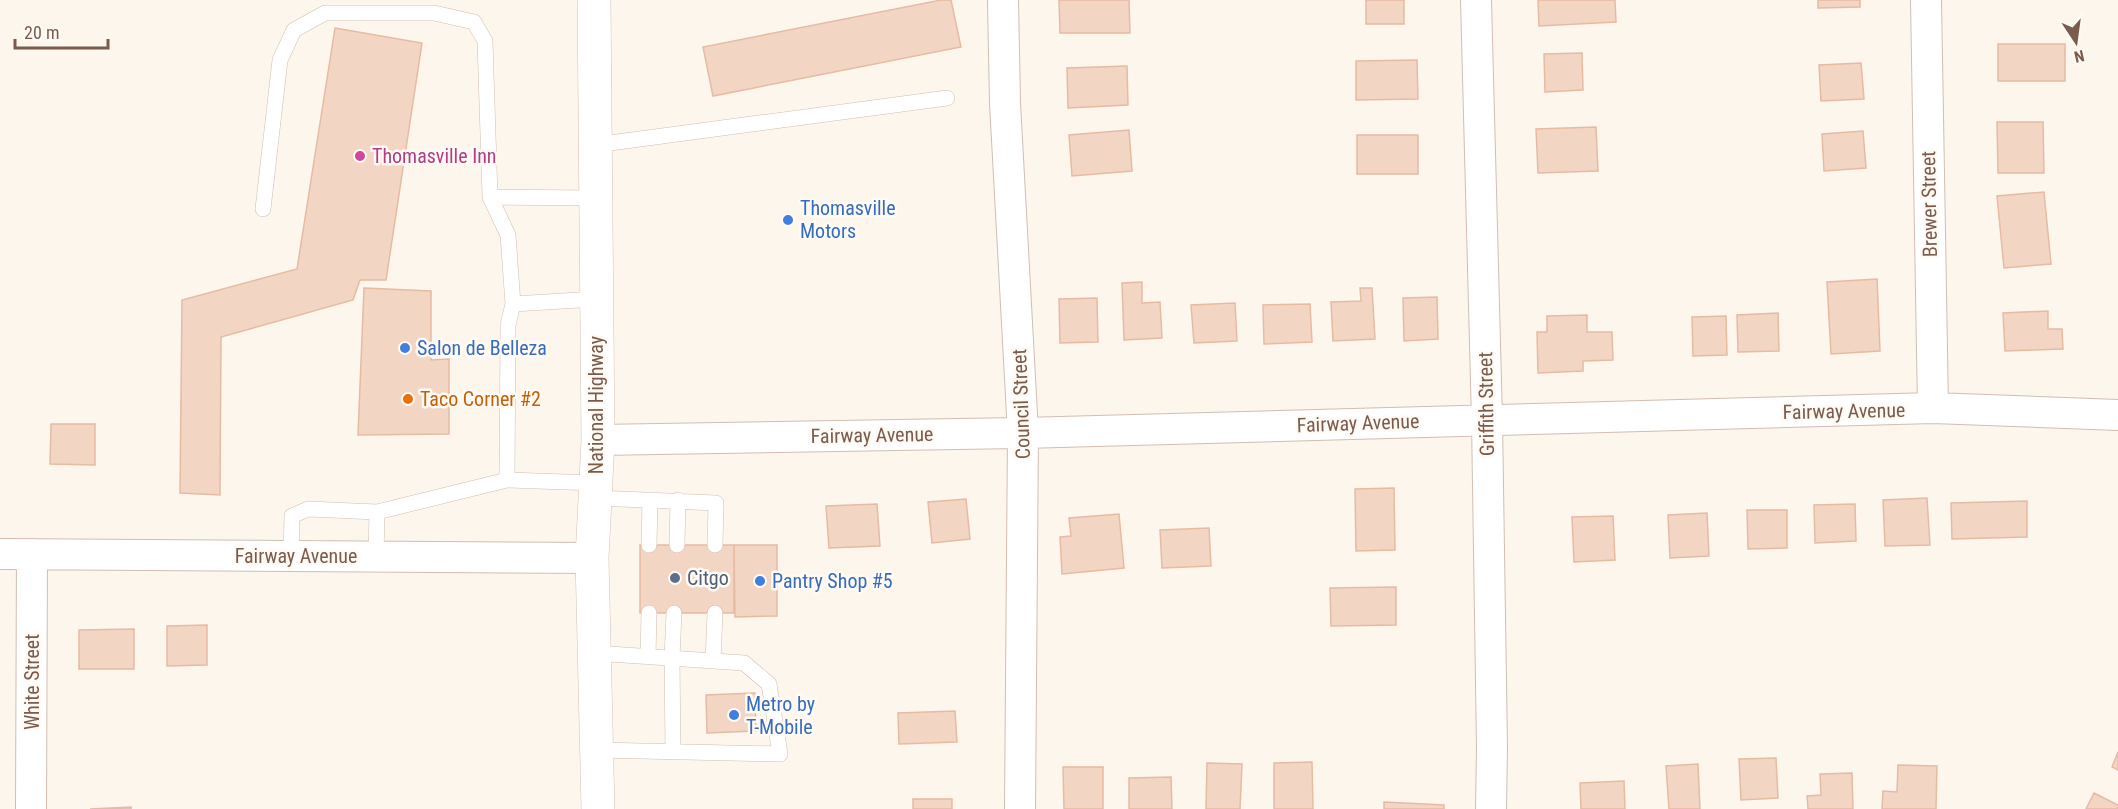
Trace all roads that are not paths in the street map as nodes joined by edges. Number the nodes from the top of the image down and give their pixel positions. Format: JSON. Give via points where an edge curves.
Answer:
{"nodes":[{"id":1,"x":594,"y":0,"type":"edge"},
{"id":2,"x":1003,"y":0,"type":"edge"},
{"id":3,"x":1476,"y":0,"type":"edge"},
{"id":4,"x":1926,"y":0,"type":"edge"},
{"id":5,"x":946,"y":98,"type":"dead end"},
{"id":6,"x":595,"y":145,"type":"junction"},
{"id":7,"x":490,"y":196,"type":"junction"},
{"id":8,"x":595,"y":198,"type":"junction"},
{"id":9,"x":263,"y":209,"type":"dead end"},
{"id":10,"x":596,"y":299,"type":"junction"},
{"id":11,"x":513,"y":304,"type":"junction"},
{"id":12,"x":1933,"y":408,"type":"junction"},
{"id":13,"x":2118,"y":416,"type":"edge"},
{"id":14,"x":1487,"y":420,"type":"junction"},
{"id":15,"x":1023,"y":433,"type":"junction"},
{"id":16,"x":598,"y":440,"type":"junction"},
{"id":17,"x":507,"y":480,"type":"junction"},
{"id":18,"x":596,"y":491,"type":"junction"},
{"id":19,"x":650,"y":500,"type":"junction"},
{"id":20,"x":678,"y":501,"type":"junction"},
{"id":21,"x":377,"y":512,"type":"junction"},
{"id":22,"x":650,"y":545,"type":"dead end"},
{"id":23,"x":677,"y":545,"type":"dead end"},
{"id":24,"x":715,"y":545,"type":"dead end"},
{"id":25,"x":0,"y":554,"type":"edge"},
{"id":26,"x":32,"y":554,"type":"junction"},
{"id":27,"x":291,"y":556,"type":"junction"},
{"id":28,"x":376,"y":556,"type":"junction"},
{"id":29,"x":592,"y":558,"type":"junction"},
{"id":30,"x":649,"y":613,"type":"dead end"},
{"id":31,"x":674,"y":613,"type":"dead end"},
{"id":32,"x":715,"y":613,"type":"dead end"},
{"id":33,"x":594,"y":653,"type":"junction"},
{"id":34,"x":648,"y":657,"type":"junction"},
{"id":35,"x":672,"y":658,"type":"junction"},
{"id":36,"x":713,"y":661,"type":"junction"},
{"id":37,"x":597,"y":750,"type":"junction"},
{"id":38,"x":673,"y":752,"type":"junction"},
{"id":39,"x":31,"y":809,"type":"edge"},
{"id":40,"x":598,"y":809,"type":"edge"},
{"id":41,"x":1020,"y":809,"type":"edge"},
{"id":42,"x":1491,"y":809,"type":"edge"}],
"edges":[{"from":1,"to":6,"type":"main road","name":"National Highway"},
{"from":2,"to":15,"type":"street","name":"Council Street"},
{"from":3,"to":14,"type":"street","name":"Griffith Street"},
{"from":4,"to":12,"type":"street","name":"Brewer Street"},
{"from":5,"to":6,"type":"lane"},
{"from":6,"to":8,"type":"main road","name":"National Highway"},
{"from":7,"to":8,"type":"lane"},
{"from":7,"to":9,"type":"lane","via":[[485,42],[474,22],[434,12],[325,13],[294,30],[280,60]]},
{"from":7,"to":11,"type":"lane","via":[[508,235]]},
{"from":8,"to":10,"type":"main road","name":"National Highway"},
{"from":10,"to":11,"type":"lane"},
{"from":10,"to":16,"type":"main road","name":"National Highway"},
{"from":11,"to":17,"type":"lane","via":[[508,325]]},
{"from":12,"to":13,"type":"street","name":"Fairway Avenue"},
{"from":12,"to":14,"type":"street","name":"Fairway Avenue"},
{"from":14,"to":15,"type":"street","name":"Fairway Avenue"},
{"from":14,"to":42,"type":"street","name":"Griffith Street"},
{"from":15,"to":16,"type":"street","name":"Fairway Avenue"},
{"from":15,"to":41,"type":"street","name":"Council Street"},
{"from":16,"to":18,"type":"main road","name":"National Highway"},
{"from":17,"to":18,"type":"lane"},
{"from":17,"to":21,"type":"lane"},
{"from":18,"to":19,"type":"lane"},
{"from":18,"to":29,"type":"main road","name":"National Highway"},
{"from":19,"to":20,"type":"lane"},
{"from":19,"to":22,"type":"lane"},
{"from":20,"to":23,"type":"lane"},
{"from":20,"to":24,"type":"lane","via":[[716,503]]},
{"from":21,"to":27,"type":"lane","via":[[308,509],[292,516]]},
{"from":21,"to":28,"type":"lane"},
{"from":25,"to":26,"type":"street","name":"Fairway Avenue"},
{"from":26,"to":27,"type":"street","name":"Fairway Avenue"},
{"from":26,"to":39,"type":"street","name":"White Street"},
{"from":27,"to":28,"type":"street","name":"Fairway Avenue"},
{"from":28,"to":29,"type":"street","name":"Fairway Avenue"},
{"from":29,"to":33,"type":"main road","name":"National Highway"},
{"from":30,"to":34,"type":"lane"},
{"from":31,"to":35,"type":"lane"},
{"from":32,"to":36,"type":"lane"},
{"from":33,"to":34,"type":"lane"},
{"from":33,"to":37,"type":"main road","name":"National Highway"},
{"from":34,"to":35,"type":"lane"},
{"from":35,"to":36,"type":"lane"},
{"from":35,"to":38,"type":"lane"},
{"from":36,"to":38,"type":"lane","via":[[744,663],[770,684],[780,754]]},
{"from":37,"to":38,"type":"lane"},
{"from":37,"to":40,"type":"main road","name":"National Highway"}]}
